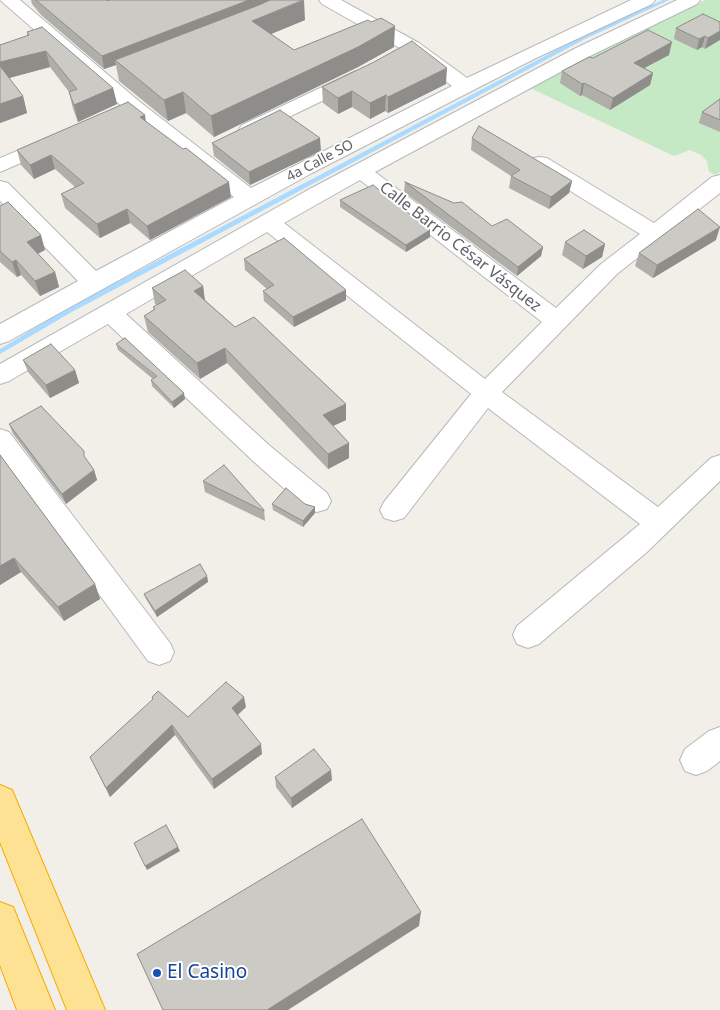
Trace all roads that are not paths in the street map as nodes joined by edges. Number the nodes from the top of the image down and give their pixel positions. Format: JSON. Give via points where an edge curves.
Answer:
{"nodes":[{"id":1,"x":9,"y":0,"type":"edge"},
{"id":2,"x":328,"y":0,"type":"edge"},
{"id":3,"x":646,"y":0,"type":"edge"},
{"id":4,"x":691,"y":0,"type":"edge"},
{"id":5,"x":611,"y":6,"type":"edge"},
{"id":6,"x":51,"y":34,"type":"junction"},
{"id":7,"x":26,"y":43,"type":"edge"},
{"id":8,"x":374,"y":69,"type":"edge"},
{"id":9,"x":465,"y":86,"type":"junction"},
{"id":10,"x":71,"y":134,"type":"edge"},
{"id":11,"x":229,"y":138,"type":"edge"},
{"id":12,"x":211,"y":147,"type":"edge"},
{"id":13,"x":523,"y":153,"type":"edge"},
{"id":14,"x":194,"y":156,"type":"junction"},
{"id":15,"x":0,"y":166,"type":"edge"},
{"id":16,"x":361,"y":171,"type":"junction"},
{"id":17,"x":720,"y":182,"type":"edge"},
{"id":18,"x":0,"y":188,"type":"edge"},
{"id":19,"x":248,"y":198,"type":"junction"},
{"id":20,"x":269,"y":222,"type":"junction"},
{"id":21,"x":655,"y":233,"type":"junction"},
{"id":22,"x":93,"y":282,"type":"junction"},
{"id":23,"x":111,"y":313,"type":"junction"},
{"id":24,"x":558,"y":322,"type":"junction"},
{"id":25,"x":0,"y":335,"type":"edge"},
{"id":26,"x":0,"y":375,"type":"edge"},
{"id":27,"x":486,"y":393,"type":"junction"},
{"id":28,"x":0,"y":439,"type":"edge"},
{"id":29,"x":720,"y":465,"type":"edge"},
{"id":30,"x":318,"y":501,"type":"dead end"},
{"id":31,"x":394,"y":510,"type":"dead end"},
{"id":32,"x":659,"y":523,"type":"junction"},
{"id":33,"x":528,"y":635,"type":"dead end"},
{"id":34,"x":159,"y":652,"type":"dead end"},
{"id":35,"x":0,"y":801,"type":"edge"},
{"id":36,"x":0,"y":920,"type":"edge"},
{"id":37,"x":36,"y":1010,"type":"edge"},
{"id":38,"x":86,"y":1010,"type":"edge"}],
"edges":[{"from":1,"to":6,"type":"street"},
{"from":2,"to":9,"type":"street","via":[[404,51]]},
{"from":3,"to":5,"type":"street","name":"4a Calle SO"},
{"from":4,"to":16,"type":"street","via":[[583,52],[472,122]]},
{"from":5,"to":9,"type":"street","name":"4a Calle SO"},
{"from":6,"to":7,"type":"street"},
{"from":6,"to":14,"type":"street","via":[[111,76],[124,110]]},
{"from":8,"to":11,"type":"street"},
{"from":9,"to":19,"type":"street","name":"4a Calle SO"},
{"from":10,"to":15,"type":"street"},
{"from":12,"to":14,"type":"street"},
{"from":13,"to":21,"type":"street"},
{"from":14,"to":19,"type":"street"},
{"from":16,"to":20,"type":"street"},
{"from":16,"to":24,"type":"street","name":"Calle Barrio César Vásquez"},
{"from":17,"to":21,"type":"street"},
{"from":18,"to":22,"type":"street"},
{"from":19,"to":22,"type":"street","name":"4a Calle SO"},
{"from":20,"to":23,"type":"street"},
{"from":20,"to":27,"type":"street"},
{"from":21,"to":24,"type":"street","via":[[609,269]]},
{"from":22,"to":25,"type":"street","name":"4a Calle SO"},
{"from":23,"to":26,"type":"street"},
{"from":23,"to":30,"type":"street","via":[[261,453]]},
{"from":24,"to":27,"type":"street"},
{"from":27,"to":31,"type":"street"},
{"from":27,"to":32,"type":"street"},
{"from":28,"to":34,"type":"street"},
{"from":29,"to":32,"type":"street"},
{"from":32,"to":33,"type":"street"},
{"from":35,"to":38,"type":"highway"},
{"from":36,"to":37,"type":"highway"}]}
